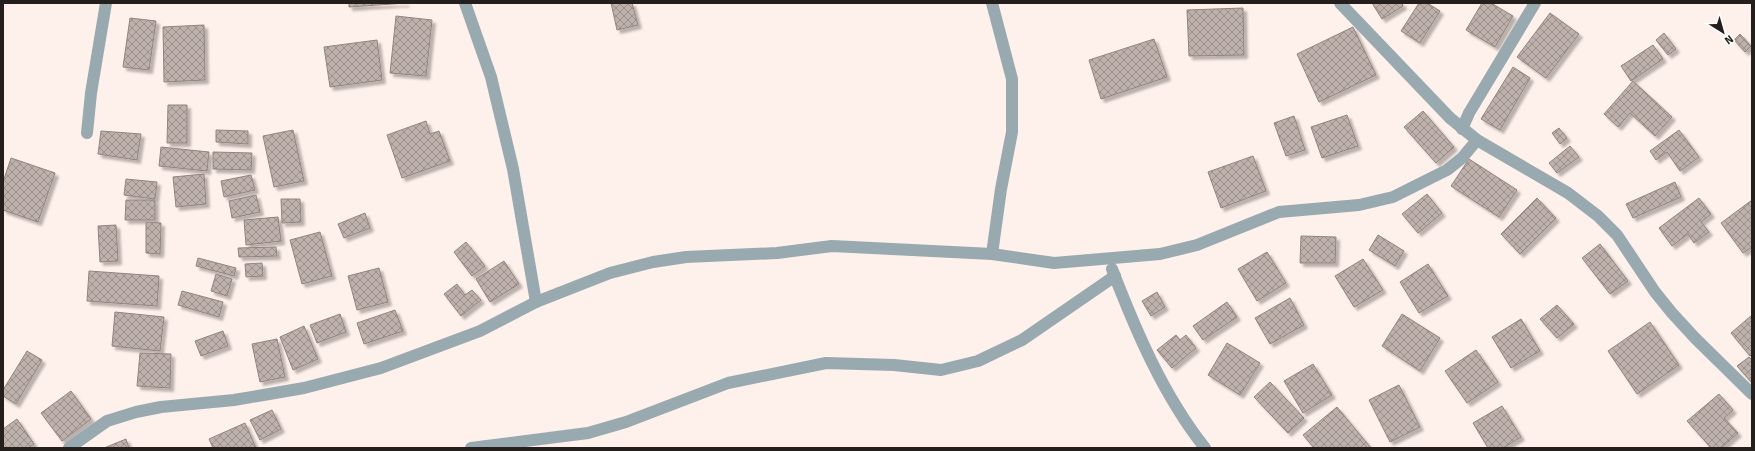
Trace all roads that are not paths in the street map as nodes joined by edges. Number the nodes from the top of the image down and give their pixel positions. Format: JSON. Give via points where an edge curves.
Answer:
{"nodes":[{"id":1,"x":106,"y":3,"type":"edge"},
{"id":2,"x":465,"y":3,"type":"edge"},
{"id":3,"x":992,"y":3,"type":"edge"},
{"id":4,"x":1340,"y":3,"type":"edge"},
{"id":5,"x":1535,"y":3,"type":"edge"},
{"id":6,"x":1462,"y":129,"type":"junction"},
{"id":7,"x":87,"y":133,"type":"dead end"},
{"id":8,"x":1477,"y":140,"type":"junction"},
{"id":9,"x":992,"y":254,"type":"junction"},
{"id":10,"x":1108,"y":260,"type":"junction"},
{"id":11,"x":1115,"y":276,"type":"junction"},
{"id":12,"x":536,"y":302,"type":"junction"},
{"id":13,"x":1752,"y":394,"type":"edge"},
{"id":14,"x":69,"y":448,"type":"edge"},
{"id":15,"x":471,"y":448,"type":"edge"},
{"id":16,"x":1205,"y":448,"type":"edge"}],
"edges":[{"from":1,"to":7,"type":"street"},
{"from":2,"to":12,"type":"street","via":[[491,77],[513,169]]},
{"from":3,"to":9,"type":"street","via":[[1012,79],[1012,132]]},
{"from":4,"to":6,"type":"street"},
{"from":5,"to":6,"type":"street"},
{"from":6,"to":8,"type":"street"},
{"from":8,"to":10,"type":"street","via":[[1462,158],[1447,170],[1393,197],[1359,205],[1279,212],[1197,245],[1160,254]]},
{"from":8,"to":13,"type":"street","via":[[1568,193],[1598,216],[1618,236],[1672,313]]},
{"from":9,"to":10,"type":"street","via":[[1054,263]]},
{"from":9,"to":12,"type":"street","via":[[832,246],[776,253],[686,257],[610,273]]},
{"from":10,"to":11,"type":"street"},
{"from":11,"to":15,"type":"street","via":[[1022,340],[978,361],[941,370],[894,365],[826,363],[728,383],[626,422],[588,432]]},
{"from":11,"to":16,"type":"street","via":[[1147,351],[1187,422]]},
{"from":12,"to":14,"type":"street","via":[[480,331],[381,368],[304,388],[136,412],[108,421]]}]}
